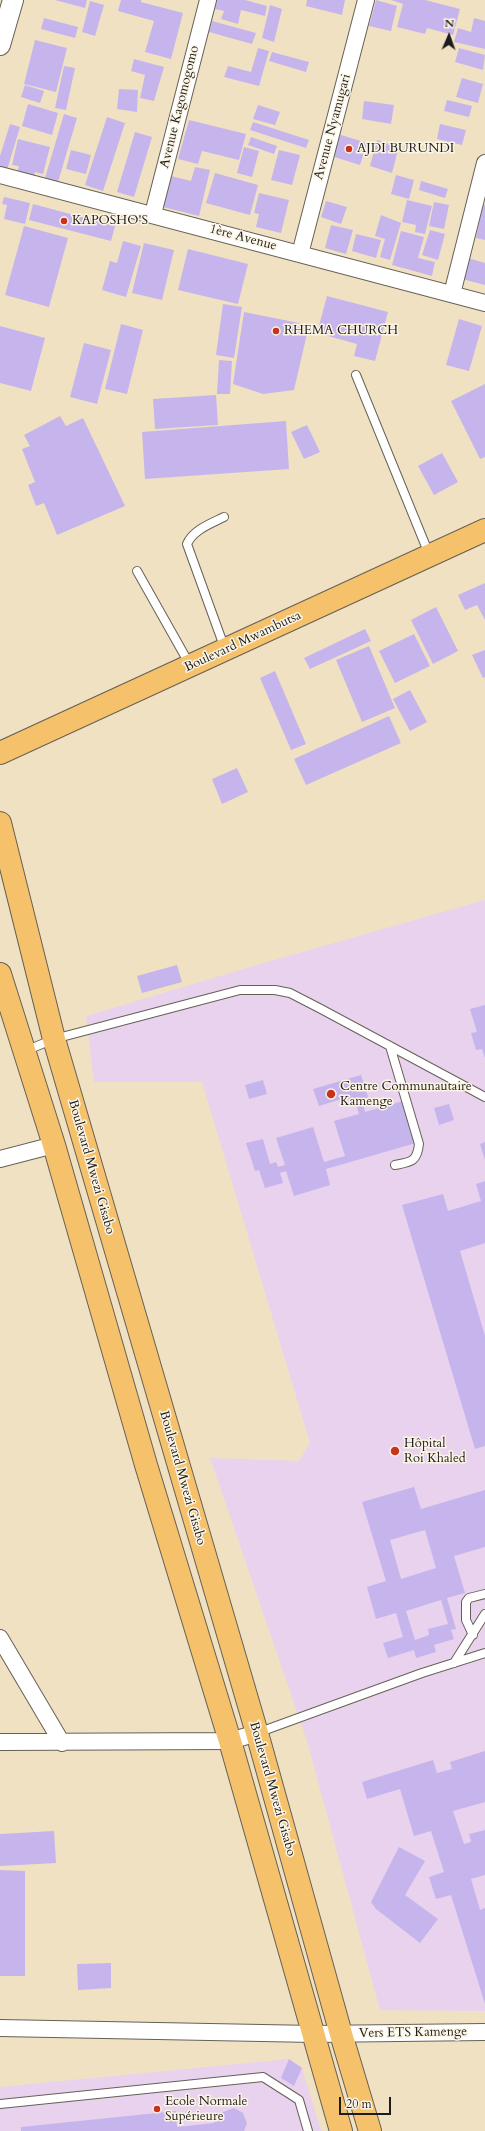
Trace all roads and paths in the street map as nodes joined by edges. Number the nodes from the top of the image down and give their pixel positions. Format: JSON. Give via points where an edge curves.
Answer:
{"nodes":[{"id":1,"x":13,"y":0,"type":"edge"},
{"id":2,"x":208,"y":0,"type":"edge"},
{"id":3,"x":366,"y":0,"type":"edge"},
{"id":4,"x":0,"y":45,"type":"edge"},
{"id":5,"x":485,"y":163,"type":"edge"},
{"id":6,"x":0,"y":175,"type":"edge"},
{"id":7,"x":153,"y":214,"type":"junction"},
{"id":8,"x":300,"y":254,"type":"junction"},
{"id":9,"x":452,"y":294,"type":"junction"},
{"id":10,"x":485,"y":303,"type":"edge"},
{"id":11,"x":356,"y":375,"type":"dead end"},
{"id":12,"x":224,"y":517,"type":"dead end"},
{"id":13,"x":485,"y":530,"type":"edge"},
{"id":14,"x":429,"y":555,"type":"junction"},
{"id":15,"x":137,"y":571,"type":"dead end"},
{"id":16,"x":226,"y":650,"type":"junction"},
{"id":17,"x":190,"y":666,"type":"junction"},
{"id":18,"x":0,"y":753,"type":"edge"},
{"id":19,"x":0,"y":823,"type":"edge"},
{"id":20,"x":0,"y":974,"type":"edge"},
{"id":21,"x":54,"y":1039,"type":"junction"},
{"id":22,"x":390,"y":1046,"type":"junction"},
{"id":23,"x":23,"y":1052,"type":"junction"},
{"id":24,"x":485,"y":1097,"type":"edge"},
{"id":25,"x":54,"y":1145,"type":"junction"},
{"id":26,"x":0,"y":1159,"type":"edge"},
{"id":27,"x":395,"y":1165,"type":"dead end"},
{"id":28,"x":175,"y":1455,"type":"junction"},
{"id":29,"x":146,"y":1465,"type":"junction"},
{"id":30,"x":485,"y":1594,"type":"edge"},
{"id":31,"x":485,"y":1614,"type":"edge"},
{"id":32,"x":473,"y":1635,"type":"junction"},
{"id":33,"x":0,"y":1638,"type":"edge"},
{"id":34,"x":485,"y":1653,"type":"edge"},
{"id":35,"x":454,"y":1663,"type":"junction"},
{"id":36,"x":257,"y":1733,"type":"junction"},
{"id":37,"x":230,"y":1741,"type":"junction"},
{"id":38,"x":0,"y":1742,"type":"edge"},
{"id":39,"x":62,"y":1743,"type":"junction"},
{"id":40,"x":0,"y":2028,"type":"edge"},
{"id":41,"x":485,"y":2032,"type":"edge"},
{"id":42,"x":314,"y":2034,"type":"junction"},
{"id":43,"x":341,"y":2034,"type":"junction"},
{"id":44,"x":0,"y":2104,"type":"edge"},
{"id":45,"x":308,"y":2131,"type":"edge"},
{"id":46,"x":341,"y":2131,"type":"edge"},
{"id":47,"x":370,"y":2131,"type":"edge"}],
"edges":[{"from":1,"to":4,"type":"street"},
{"from":2,"to":7,"type":"street","name":"Avenue Kagomogomo"},
{"from":3,"to":8,"type":"street","name":"Avenue Nyamugari"},
{"from":5,"to":9,"type":"street"},
{"from":6,"to":7,"type":"street","name":"1ère Avenue"},
{"from":7,"to":8,"type":"street","name":"1ère Avenue"},
{"from":8,"to":9,"type":"street","name":"1ère Avenue"},
{"from":9,"to":10,"type":"street","name":"1ère Avenue"},
{"from":11,"to":14,"type":"lane"},
{"from":12,"to":16,"type":"lane","via":[[196,532],[190,537],[188,544]]},
{"from":13,"to":14,"type":"main road","name":"Boulevard Mwambutsa"},
{"from":14,"to":16,"type":"main road","name":"Boulevard Mwambutsa"},
{"from":15,"to":17,"type":"lane"},
{"from":16,"to":17,"type":"main road","name":"Boulevard Mwambutsa"},
{"from":17,"to":18,"type":"main road","name":"Boulevard Mwambutsa"},
{"from":19,"to":21,"type":"main road","name":"Boulevard Mwezi Gisabo"},
{"from":20,"to":23,"type":"main road","name":"Boulevard Mwezi Gisabo"},
{"from":21,"to":22,"type":"lane","via":[[240,990],[259,989],[290,993]]},
{"from":21,"to":23,"type":"lane"},
{"from":21,"to":28,"type":"main road","name":"Boulevard Mwezi Gisabo"},
{"from":22,"to":24,"type":"lane"},
{"from":22,"to":27,"type":"lane","via":[[419,1144],[418,1153],[412,1161]]},
{"from":23,"to":25,"type":"main road","name":"Boulevard Mwezi Gisabo"},
{"from":25,"to":26,"type":"street"},
{"from":25,"to":29,"type":"main road","name":"Boulevard Mwezi Gisabo"},
{"from":28,"to":29,"type":"main road"},
{"from":28,"to":36,"type":"main road","name":"Boulevard Mwezi Gisabo"},
{"from":29,"to":37,"type":"main road","name":"Boulevard Mwezi Gisabo"},
{"from":30,"to":32,"type":"lane","via":[[469,1598],[466,1602],[466,1620]]},
{"from":31,"to":32,"type":"lane"},
{"from":32,"to":35,"type":"lane"},
{"from":33,"to":39,"type":"street"},
{"from":34,"to":35,"type":"lane"},
{"from":35,"to":36,"type":"lane"},
{"from":36,"to":37,"type":"street"},
{"from":36,"to":43,"type":"main road","name":"Boulevard Mwezi Gisabo"},
{"from":37,"to":39,"type":"street"},
{"from":37,"to":42,"type":"main road","name":"Boulevard Mwezi Gisabo"},
{"from":38,"to":39,"type":"street"},
{"from":40,"to":42,"type":"street","name":"Vers ETS Kamenge"},
{"from":41,"to":43,"type":"street","name":"Vers ETS Kamenge"},
{"from":42,"to":43,"type":"street","name":"Vers ETS Kamenge"},
{"from":42,"to":46,"type":"main road","name":"Boulevard Mwezi Gisabo"},
{"from":43,"to":47,"type":"main road","name":"Boulevard Mwezi Gisabo"},
{"from":44,"to":45,"type":"lane","via":[[263,2077],[299,2100]]}]}
